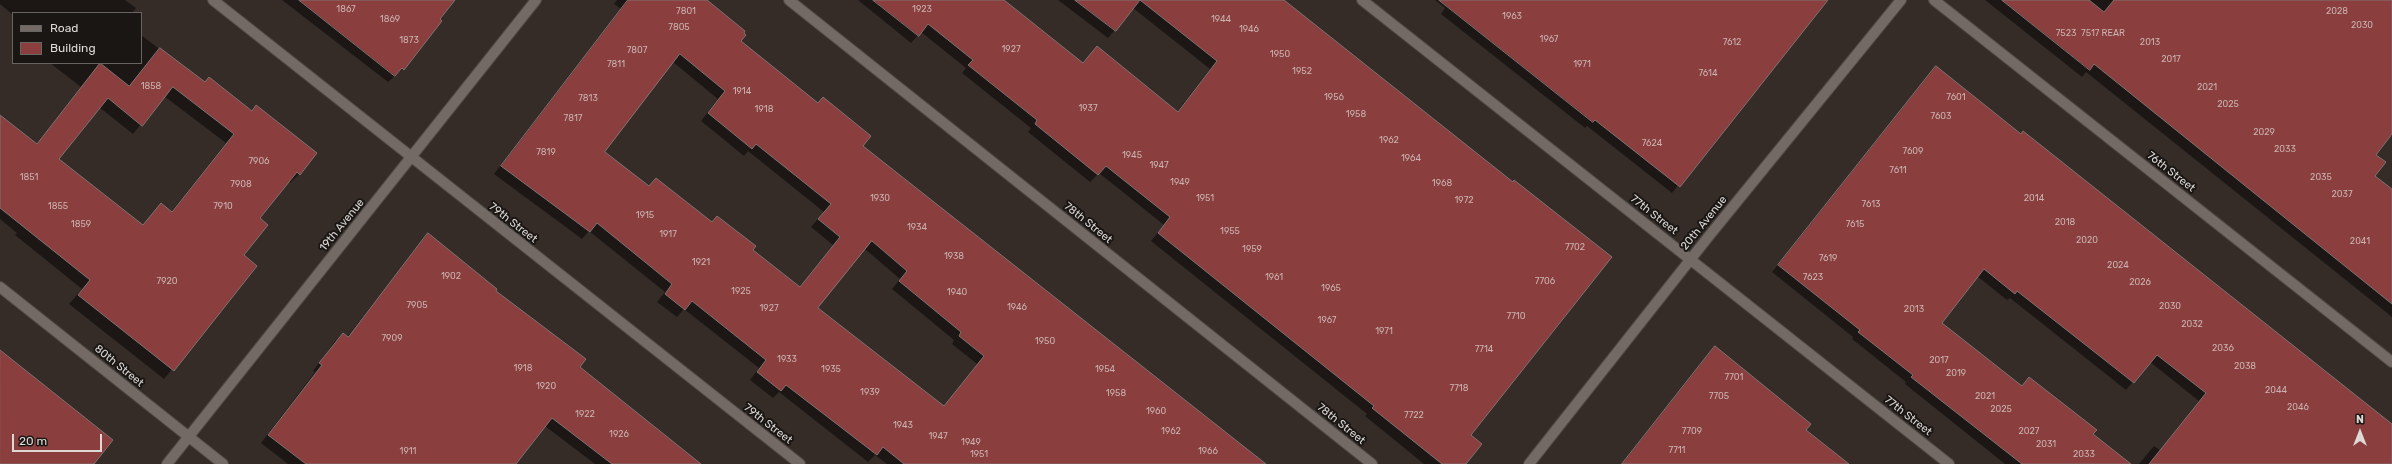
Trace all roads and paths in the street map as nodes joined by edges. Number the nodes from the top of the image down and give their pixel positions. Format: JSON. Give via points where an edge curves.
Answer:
{"nodes":[{"id":1,"x":213,"y":0,"type":"edge"},
{"id":2,"x":536,"y":0,"type":"edge"},
{"id":3,"x":789,"y":0,"type":"edge"},
{"id":4,"x":1362,"y":0,"type":"edge"},
{"id":5,"x":1901,"y":0,"type":"edge"},
{"id":6,"x":1934,"y":0,"type":"edge"},
{"id":7,"x":411,"y":158,"type":"junction"},
{"id":8,"x":1691,"y":259,"type":"junction"},
{"id":9,"x":0,"y":287,"type":"edge"},
{"id":10,"x":2392,"y":362,"type":"edge"},
{"id":11,"x":189,"y":437,"type":"junction"},
{"id":12,"x":167,"y":464,"type":"edge"},
{"id":13,"x":223,"y":464,"type":"edge"},
{"id":14,"x":800,"y":464,"type":"edge"},
{"id":15,"x":1372,"y":464,"type":"edge"},
{"id":16,"x":1529,"y":464,"type":"edge"},
{"id":17,"x":1949,"y":464,"type":"edge"}],
"edges":[{"from":1,"to":7,"type":"street","name":"79th Street"},
{"from":2,"to":7,"type":"street","name":"19th Avenue"},
{"from":3,"to":15,"type":"street","name":"78th Street"},
{"from":4,"to":8,"type":"street","name":"77th Street"},
{"from":5,"to":8,"type":"street","name":"20th Avenue"},
{"from":6,"to":10,"type":"street","name":"76th Street"},
{"from":7,"to":11,"type":"street","name":"19th Avenue"},
{"from":7,"to":14,"type":"street","name":"79th Street"},
{"from":8,"to":16,"type":"street","name":"20th Avenue"},
{"from":8,"to":17,"type":"street","name":"77th Street"},
{"from":9,"to":11,"type":"street","name":"80th Street"},
{"from":11,"to":12,"type":"street","name":"19th Avenue"},
{"from":11,"to":13,"type":"street","name":"80th Street"}]}
